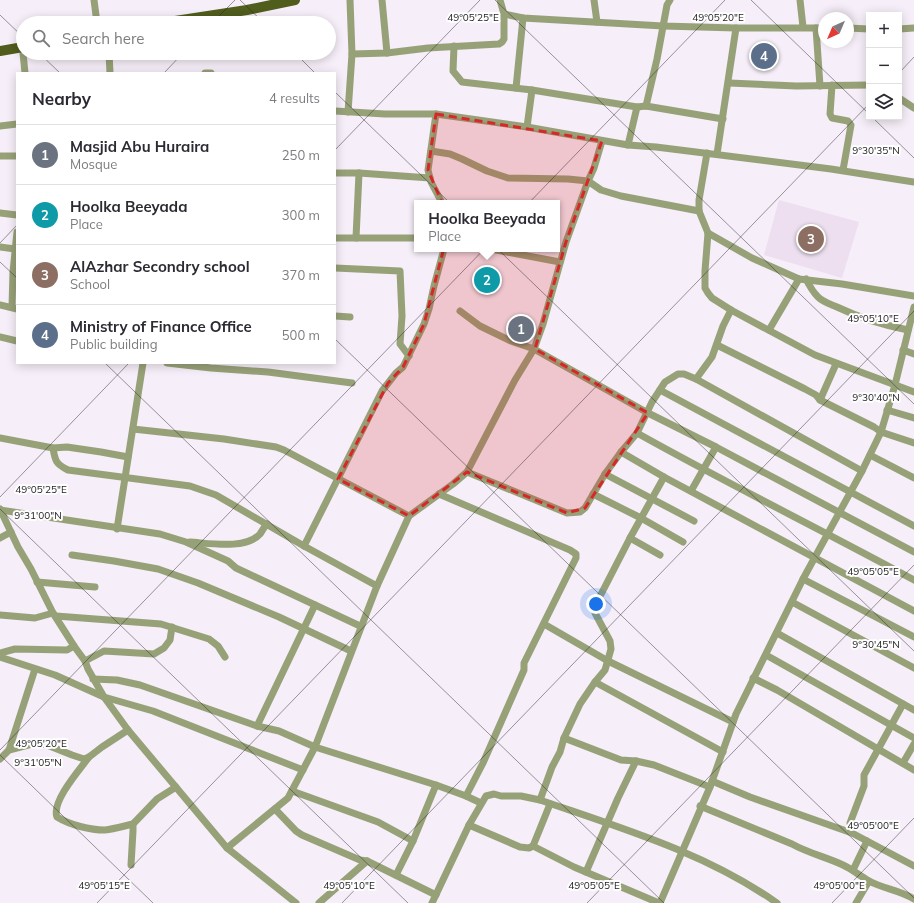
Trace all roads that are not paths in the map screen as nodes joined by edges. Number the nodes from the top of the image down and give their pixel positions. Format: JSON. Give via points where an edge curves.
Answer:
{"nodes":[{"id":1,"x":94,"y":0,"type":"edge"},
{"id":2,"x":295,"y":0,"type":"edge"},
{"id":3,"x":350,"y":0,"type":"edge"},
{"id":4,"x":382,"y":0,"type":"edge"},
{"id":5,"x":500,"y":0,"type":"edge"},
{"id":6,"x":594,"y":0,"type":"edge"},
{"id":7,"x":670,"y":0,"type":"edge"},
{"id":8,"x":800,"y":0,"type":"edge"},
{"id":9,"x":504,"y":14,"type":"junction"},
{"id":10,"x":96,"y":16,"type":"edge"},
{"id":11,"x":208,"y":16,"type":"edge"},
{"id":12,"x":523,"y":18,"type":"junction"},
{"id":13,"x":597,"y":22,"type":"junction"},
{"id":14,"x":663,"y":26,"type":"junction"},
{"id":15,"x":802,"y":27,"type":"junction"},
{"id":16,"x":736,"y":28,"type":"junction"},
{"id":17,"x":816,"y":28,"type":"joint"},
{"id":18,"x":854,"y":28,"type":"edge"},
{"id":19,"x":914,"y":28,"type":"edge"},
{"id":20,"x":866,"y":29,"type":"edge"},
{"id":21,"x":902,"y":29,"type":"edge"},
{"id":22,"x":454,"y":46,"type":"junction"},
{"id":23,"x":16,"y":50,"type":"edge"},
{"id":24,"x":0,"y":51,"type":"edge"},
{"id":25,"x":387,"y":53,"type":"junction"},
{"id":26,"x":352,"y":54,"type":"junction"},
{"id":27,"x":24,"y":60,"type":"edge"},
{"id":28,"x":109,"y":60,"type":"edge"},
{"id":29,"x":25,"y":72,"type":"edge"},
{"id":30,"x":110,"y":72,"type":"edge"},
{"id":31,"x":728,"y":84,"type":"junction"},
{"id":32,"x":832,"y":85,"type":"junction"},
{"id":33,"x":866,"y":85,"type":"edge"},
{"id":34,"x":820,"y":86,"type":"junction"},
{"id":35,"x":516,"y":88,"type":"junction"},
{"id":36,"x":532,"y":90,"type":"junction"},
{"id":37,"x":902,"y":100,"type":"edge"},
{"id":38,"x":646,"y":106,"type":"junction"},
{"id":39,"x":637,"y":107,"type":"junction"},
{"id":40,"x":914,"y":108,"type":"edge"},
{"id":41,"x":336,"y":111,"type":"edge"},
{"id":42,"x":348,"y":112,"type":"junction"},
{"id":43,"x":436,"y":114,"type":"junction"},
{"id":44,"x":723,"y":119,"type":"junction"},
{"id":45,"x":16,"y":124,"type":"edge"},
{"id":46,"x":0,"y":126,"type":"edge"},
{"id":47,"x":527,"y":127,"type":"junction"},
{"id":48,"x":602,"y":141,"type":"junction"},
{"id":49,"x":628,"y":145,"type":"junction"},
{"id":50,"x":432,"y":151,"type":"junction"},
{"id":51,"x":707,"y":154,"type":"junction"},
{"id":52,"x":717,"y":154,"type":"junction"},
{"id":53,"x":0,"y":156,"type":"edge"},
{"id":54,"x":16,"y":156,"type":"edge"},
{"id":55,"x":843,"y":170,"type":"junction"},
{"id":56,"x":336,"y":173,"type":"edge"},
{"id":57,"x":359,"y":173,"type":"junction"},
{"id":58,"x":430,"y":178,"type":"junction"},
{"id":59,"x":588,"y":182,"type":"junction"},
{"id":60,"x":914,"y":182,"type":"edge"},
{"id":61,"x":441,"y":200,"type":"edge"},
{"id":62,"x":699,"y":211,"type":"junction"},
{"id":63,"x":0,"y":213,"type":"edge"},
{"id":64,"x":16,"y":215,"type":"edge"},
{"id":65,"x":708,"y":233,"type":"junction"},
{"id":66,"x":336,"y":238,"type":"edge"},
{"id":67,"x":356,"y":238,"type":"junction"},
{"id":68,"x":414,"y":238,"type":"edge"},
{"id":69,"x":16,"y":240,"type":"edge"},
{"id":70,"x":0,"y":247,"type":"edge"},
{"id":71,"x":15,"y":249,"type":"junction"},
{"id":72,"x":443,"y":252,"type":"edge"},
{"id":73,"x":507,"y":252,"type":"edge"},
{"id":74,"x":560,"y":262,"type":"junction"},
{"id":75,"x":336,"y":268,"type":"edge"},
{"id":76,"x":802,"y":279,"type":"junction"},
{"id":77,"x":914,"y":296,"type":"edge"},
{"id":78,"x":0,"y":305,"type":"edge"},
{"id":79,"x":914,"y":307,"type":"edge"},
{"id":80,"x":14,"y":308,"type":"edge"},
{"id":81,"x":731,"y":310,"type":"junction"},
{"id":82,"x":460,"y":311,"type":"dead end"},
{"id":83,"x":336,"y":316,"type":"edge"},
{"id":84,"x":350,"y":316,"type":"dead end"},
{"id":85,"x":769,"y":330,"type":"junction"},
{"id":86,"x":908,"y":330,"type":"junction"},
{"id":87,"x":0,"y":337,"type":"edge"},
{"id":88,"x":16,"y":341,"type":"edge"},
{"id":89,"x":717,"y":345,"type":"junction"},
{"id":90,"x":534,"y":348,"type":"junction"},
{"id":91,"x":903,"y":350,"type":"junction"},
{"id":92,"x":914,"y":354,"type":"edge"},
{"id":93,"x":409,"y":356,"type":"junction"},
{"id":94,"x":143,"y":364,"type":"edge"},
{"id":95,"x":176,"y":364,"type":"edge"},
{"id":96,"x":836,"y":364,"type":"junction"},
{"id":97,"x":696,"y":379,"type":"junction"},
{"id":98,"x":352,"y":383,"type":"dead end"},
{"id":99,"x":896,"y":385,"type":"junction"},
{"id":100,"x":660,"y":390,"type":"junction"},
{"id":101,"x":914,"y":392,"type":"edge"},
{"id":102,"x":820,"y":400,"type":"junction"},
{"id":103,"x":887,"y":410,"type":"junction"},
{"id":104,"x":648,"y":412,"type":"junction"},
{"id":105,"x":914,"y":418,"type":"edge"},
{"id":106,"x":133,"y":429,"type":"junction"},
{"id":107,"x":638,"y":432,"type":"junction"},
{"id":108,"x":881,"y":432,"type":"junction"},
{"id":109,"x":0,"y":438,"type":"edge"},
{"id":110,"x":914,"y":443,"type":"edge"},
{"id":111,"x":716,"y":447,"type":"junction"},
{"id":112,"x":53,"y":448,"type":"junction"},
{"id":113,"x":621,"y":452,"type":"junction"},
{"id":114,"x":870,"y":455,"type":"junction"},
{"id":115,"x":128,"y":457,"type":"junction"},
{"id":116,"x":704,"y":470,"type":"junction"},
{"id":117,"x":862,"y":471,"type":"junction"},
{"id":118,"x":467,"y":472,"type":"junction"},
{"id":119,"x":605,"y":474,"type":"junction"},
{"id":120,"x":664,"y":477,"type":"junction"},
{"id":121,"x":124,"y":478,"type":"junction"},
{"id":122,"x":914,"y":478,"type":"edge"},
{"id":123,"x":338,"y":479,"type":"junction"},
{"id":124,"x":692,"y":491,"type":"junction"},
{"id":125,"x":851,"y":491,"type":"junction"},
{"id":126,"x":439,"y":494,"type":"junction"},
{"id":127,"x":593,"y":494,"type":"junction"},
{"id":128,"x":652,"y":499,"type":"junction"},
{"id":129,"x":0,"y":510,"type":"edge"},
{"id":130,"x":839,"y":512,"type":"junction"},
{"id":131,"x":409,"y":516,"type":"junction"},
{"id":132,"x":642,"y":518,"type":"junction"},
{"id":133,"x":694,"y":521,"type":"dead end"},
{"id":134,"x":267,"y":524,"type":"junction"},
{"id":135,"x":914,"y":526,"type":"edge"},
{"id":136,"x":118,"y":528,"type":"junction"},
{"id":137,"x":12,"y":532,"type":"junction"},
{"id":138,"x":828,"y":534,"type":"junction"},
{"id":139,"x":0,"y":538,"type":"edge"},
{"id":140,"x":630,"y":538,"type":"junction"},
{"id":141,"x":186,"y":542,"type":"junction"},
{"id":142,"x":683,"y":542,"type":"dead end"},
{"id":143,"x":304,"y":546,"type":"junction"},
{"id":144,"x":914,"y":552,"type":"edge"},
{"id":145,"x":72,"y":555,"type":"dead end"},
{"id":146,"x":660,"y":555,"type":"dead end"},
{"id":147,"x":815,"y":557,"type":"junction"},
{"id":148,"x":803,"y":579,"type":"junction"},
{"id":149,"x":914,"y":580,"type":"edge"},
{"id":150,"x":38,"y":582,"type":"junction"},
{"id":151,"x":377,"y":586,"type":"junction"},
{"id":152,"x":95,"y":587,"type":"dead end"},
{"id":153,"x":792,"y":602,"type":"junction"},
{"id":154,"x":315,"y":605,"type":"junction"},
{"id":155,"x":914,"y":610,"type":"edge"},
{"id":156,"x":0,"y":615,"type":"edge"},
{"id":157,"x":55,"y":615,"type":"junction"},
{"id":158,"x":544,"y":624,"type":"junction"},
{"id":159,"x":360,"y":626,"type":"junction"},
{"id":160,"x":172,"y":627,"type":"junction"},
{"id":161,"x":304,"y":630,"type":"junction"},
{"id":162,"x":777,"y":633,"type":"junction"},
{"id":163,"x":914,"y":637,"type":"edge"},
{"id":164,"x":74,"y":646,"type":"junction"},
{"id":165,"x":351,"y":651,"type":"junction"},
{"id":166,"x":0,"y":653,"type":"edge"},
{"id":167,"x":766,"y":655,"type":"junction"},
{"id":168,"x":225,"y":657,"type":"dead end"},
{"id":169,"x":0,"y":658,"type":"edge"},
{"id":170,"x":85,"y":661,"type":"junction"},
{"id":171,"x":608,"y":661,"type":"junction"},
{"id":172,"x":914,"y":668,"type":"edge"},
{"id":173,"x":35,"y":669,"type":"junction"},
{"id":174,"x":753,"y":678,"type":"junction"},
{"id":175,"x":93,"y":679,"type":"junction"},
{"id":176,"x":594,"y":682,"type":"junction"},
{"id":177,"x":104,"y":698,"type":"junction"},
{"id":178,"x":903,"y":704,"type":"junction"},
{"id":179,"x":914,"y":710,"type":"edge"},
{"id":180,"x":733,"y":722,"type":"junction"},
{"id":181,"x":257,"y":726,"type":"junction"},
{"id":182,"x":892,"y":726,"type":"junction"},
{"id":183,"x":128,"y":730,"type":"junction"},
{"id":184,"x":564,"y":738,"type":"junction"},
{"id":185,"x":914,"y":738,"type":"edge"},
{"id":186,"x":914,"y":744,"type":"edge"},
{"id":187,"x":315,"y":746,"type":"junction"},
{"id":188,"x":879,"y":749,"type":"junction"},
{"id":189,"x":9,"y":750,"type":"junction"},
{"id":190,"x":723,"y":752,"type":"junction"},
{"id":191,"x":89,"y":758,"type":"junction"},
{"id":192,"x":0,"y":759,"type":"edge"},
{"id":193,"x":636,"y":761,"type":"junction"},
{"id":194,"x":903,"y":763,"type":"junction"},
{"id":195,"x":303,"y":770,"type":"junction"},
{"id":196,"x":914,"y":770,"type":"edge"},
{"id":197,"x":711,"y":784,"type":"junction"},
{"id":198,"x":436,"y":785,"type":"junction"},
{"id":199,"x":176,"y":787,"type":"junction"},
{"id":200,"x":292,"y":791,"type":"junction"},
{"id":201,"x":466,"y":796,"type":"junction"},
{"id":202,"x":540,"y":800,"type":"junction"},
{"id":203,"x":481,"y":803,"type":"junction"},
{"id":204,"x":550,"y":804,"type":"junction"},
{"id":205,"x":700,"y":806,"type":"junction"},
{"id":206,"x":275,"y":809,"type":"junction"},
{"id":207,"x":607,"y":823,"type":"junction"},
{"id":208,"x":133,"y":824,"type":"junction"},
{"id":209,"x":469,"y":825,"type":"junction"},
{"id":210,"x":852,"y":833,"type":"junction"},
{"id":211,"x":413,"y":841,"type":"junction"},
{"id":212,"x":867,"y":841,"type":"junction"},
{"id":213,"x":533,"y":846,"type":"junction"},
{"id":214,"x":227,"y":848,"type":"junction"},
{"id":215,"x":683,"y":851,"type":"junction"},
{"id":216,"x":367,"y":861,"type":"junction"},
{"id":217,"x":131,"y":866,"type":"dead end"},
{"id":218,"x":914,"y":866,"type":"edge"},
{"id":219,"x":853,"y":870,"type":"junction"},
{"id":220,"x":586,"y":872,"type":"junction"},
{"id":221,"x":396,"y":875,"type":"junction"},
{"id":222,"x":869,"y":881,"type":"junction"},
{"id":223,"x":436,"y":895,"type":"junction"},
{"id":224,"x":914,"y":899,"type":"edge"},
{"id":225,"x":296,"y":903,"type":"edge"},
{"id":226,"x":319,"y":903,"type":"edge"},
{"id":227,"x":432,"y":903,"type":"edge"},
{"id":228,"x":660,"y":903,"type":"edge"},
{"id":229,"x":776,"y":903,"type":"edge"},
{"id":230,"x":856,"y":903,"type":"edge"}],
"edges":[{"from":1,"to":10,"type":"street"},
{"from":2,"to":11,"type":"main road"},
{"from":3,"to":26,"type":"street"},
{"from":4,"to":25,"type":"street"},
{"from":5,"to":9,"type":"street"},
{"from":6,"to":13,"type":"street"},
{"from":7,"to":14,"type":"street"},
{"from":8,"to":15,"type":"street"},
{"from":9,"to":12,"type":"street"},
{"from":9,"to":22,"type":"street","via":[[504,39],[499,44]]},
{"from":12,"to":13,"type":"street"},
{"from":12,"to":35,"type":"street"},
{"from":13,"to":14,"type":"street"},
{"from":14,"to":16,"type":"street"},
{"from":14,"to":38,"type":"street"},
{"from":15,"to":16,"type":"street"},
{"from":15,"to":17,"type":"street"},
{"from":16,"to":31,"type":"street"},
{"from":17,"to":34,"type":"street"},
{"from":18,"to":20,"type":"street"},
{"from":19,"to":21,"type":"street"},
{"from":22,"to":25,"type":"street"},
{"from":22,"to":35,"type":"street","via":[[453,71],[462,82]]},
{"from":23,"to":24,"type":"main road"},
{"from":25,"to":26,"type":"street"},
{"from":26,"to":42,"type":"street"},
{"from":27,"to":29,"type":"street"},
{"from":28,"to":30,"type":"street"},
{"from":31,"to":34,"type":"street"},
{"from":31,"to":44,"type":"street"},
{"from":32,"to":33,"type":"street"},
{"from":32,"to":34,"type":"street"},
{"from":32,"to":55,"type":"street","via":[[830,114],[832,118],[848,121],[851,125]]},
{"from":35,"to":36,"type":"street"},
{"from":36,"to":39,"type":"street"},
{"from":36,"to":47,"type":"street"},
{"from":37,"to":40,"type":"street"},
{"from":38,"to":39,"type":"street"},
{"from":38,"to":44,"type":"street"},
{"from":39,"to":49,"type":"street"},
{"from":41,"to":42,"type":"street"},
{"from":42,"to":43,"type":"street"},
{"from":43,"to":47,"type":"street"},
{"from":43,"to":50,"type":"street"},
{"from":44,"to":52,"type":"street"},
{"from":45,"to":46,"type":"street"},
{"from":47,"to":48,"type":"street"},
{"from":48,"to":49,"type":"street"},
{"from":48,"to":59,"type":"street"},
{"from":49,"to":51,"type":"street"},
{"from":50,"to":58,"type":"street","via":[[428,170]]},
{"from":50,"to":59,"type":"street","via":[[450,154],[508,178]]},
{"from":51,"to":52,"type":"street"},
{"from":51,"to":62,"type":"street"},
{"from":52,"to":55,"type":"street"},
{"from":53,"to":54,"type":"street"},
{"from":55,"to":60,"type":"street"},
{"from":56,"to":57,"type":"street"},
{"from":57,"to":58,"type":"street"},
{"from":57,"to":67,"type":"street"},
{"from":58,"to":61,"type":"street"},
{"from":59,"to":62,"type":"street","via":[[601,190],[621,196]]},
{"from":59,"to":74,"type":"street"},
{"from":62,"to":65,"type":"street"},
{"from":63,"to":64,"type":"street"},
{"from":65,"to":76,"type":"street","via":[[752,258]]},
{"from":65,"to":81,"type":"street","via":[[705,288],[712,298]]},
{"from":66,"to":67,"type":"street"},
{"from":67,"to":68,"type":"street"},
{"from":69,"to":71,"type":"street"},
{"from":70,"to":71,"type":"street"},
{"from":71,"to":80,"type":"street"},
{"from":72,"to":93,"type":"street","via":[[430,309]]},
{"from":73,"to":74,"type":"street"},
{"from":74,"to":90,"type":"street"},
{"from":75,"to":93,"type":"street","via":[[400,271],[400,344]]},
{"from":76,"to":77,"type":"street"},
{"from":76,"to":85,"type":"street"},
{"from":76,"to":86,"type":"street","via":[[816,296],[853,315],[880,325]]},
{"from":78,"to":80,"type":"street"},
{"from":79,"to":86,"type":"street"},
{"from":81,"to":85,"type":"street"},
{"from":81,"to":89,"type":"street"},
{"from":82,"to":90,"type":"street","via":[[480,326],[511,341]]},
{"from":83,"to":84,"type":"street"},
{"from":85,"to":96,"type":"street"},
{"from":86,"to":91,"type":"street"},
{"from":87,"to":88,"type":"street"},
{"from":89,"to":97,"type":"street","via":[[712,357]]},
{"from":89,"to":102,"type":"street","via":[[805,389]]},
{"from":90,"to":104,"type":"street"},
{"from":90,"to":118,"type":"street"},
{"from":91,"to":92,"type":"street"},
{"from":91,"to":99,"type":"street"},
{"from":93,"to":123,"type":"street","via":[[382,391]]},
{"from":94,"to":106,"type":"street"},
{"from":95,"to":98,"type":"street"},
{"from":96,"to":99,"type":"street"},
{"from":96,"to":102,"type":"street"},
{"from":97,"to":100,"type":"street","via":[[678,374],[665,382]]},
{"from":97,"to":117,"type":"street"},
{"from":99,"to":101,"type":"street"},
{"from":99,"to":103,"type":"street"},
{"from":100,"to":104,"type":"street"},
{"from":100,"to":125,"type":"street"},
{"from":102,"to":108,"type":"street"},
{"from":103,"to":105,"type":"street"},
{"from":103,"to":108,"type":"street"},
{"from":104,"to":107,"type":"street"},
{"from":104,"to":111,"type":"street"},
{"from":106,"to":115,"type":"street"},
{"from":106,"to":123,"type":"street","via":[[276,447]]},
{"from":107,"to":113,"type":"street"},
{"from":107,"to":116,"type":"street"},
{"from":108,"to":110,"type":"street"},
{"from":108,"to":114,"type":"street"},
{"from":109,"to":112,"type":"street"},
{"from":111,"to":116,"type":"street"},
{"from":111,"to":130,"type":"street"},
{"from":112,"to":115,"type":"street","via":[[80,449]]},
{"from":112,"to":121,"type":"street","via":[[54,459],[68,470]]},
{"from":113,"to":119,"type":"street"},
{"from":113,"to":120,"type":"street"},
{"from":114,"to":117,"type":"street"},
{"from":114,"to":122,"type":"street"},
{"from":115,"to":121,"type":"street"},
{"from":116,"to":124,"type":"street"},
{"from":116,"to":138,"type":"street"},
{"from":117,"to":125,"type":"street"},
{"from":118,"to":126,"type":"street"},
{"from":118,"to":127,"type":"street","via":[[568,513],[580,512]]},
{"from":119,"to":127,"type":"street"},
{"from":119,"to":128,"type":"street"},
{"from":120,"to":124,"type":"street"},
{"from":120,"to":128,"type":"street"},
{"from":121,"to":134,"type":"street","via":[[190,486],[216,495]]},
{"from":121,"to":136,"type":"street"},
{"from":123,"to":131,"type":"street"},
{"from":123,"to":143,"type":"street"},
{"from":124,"to":147,"type":"street"},
{"from":125,"to":130,"type":"street"},
{"from":125,"to":135,"type":"street"},
{"from":126,"to":131,"type":"street"},
{"from":126,"to":158,"type":"street","via":[[576,554],[573,566]]},
{"from":127,"to":132,"type":"street"},
{"from":128,"to":132,"type":"street"},
{"from":128,"to":133,"type":"street"},
{"from":129,"to":136,"type":"street"},
{"from":129,"to":137,"type":"street"},
{"from":130,"to":138,"type":"street"},
{"from":130,"to":144,"type":"street"},
{"from":131,"to":151,"type":"street"},
{"from":132,"to":140,"type":"street"},
{"from":132,"to":142,"type":"street"},
{"from":134,"to":141,"type":"street","via":[[251,541],[226,545]]},
{"from":134,"to":143,"type":"street"},
{"from":136,"to":141,"type":"street","via":[[160,534]]},
{"from":137,"to":139,"type":"street"},
{"from":137,"to":150,"type":"street"},
{"from":138,"to":147,"type":"street"},
{"from":138,"to":149,"type":"street"},
{"from":140,"to":146,"type":"street"},
{"from":140,"to":171,"type":"street","via":[[595,606],[610,641]]},
{"from":141,"to":154,"type":"street"},
{"from":143,"to":151,"type":"street"},
{"from":145,"to":161,"type":"street","via":[[158,569],[198,583]]},
{"from":147,"to":148,"type":"street"},
{"from":147,"to":155,"type":"street"},
{"from":148,"to":153,"type":"street"},
{"from":148,"to":163,"type":"street"},
{"from":150,"to":152,"type":"street"},
{"from":150,"to":157,"type":"street"},
{"from":151,"to":159,"type":"street"},
{"from":153,"to":162,"type":"street"},
{"from":153,"to":172,"type":"street"},
{"from":154,"to":159,"type":"street"},
{"from":154,"to":161,"type":"street"},
{"from":156,"to":157,"type":"street","via":[[34,618]]},
{"from":157,"to":160,"type":"street"},
{"from":157,"to":164,"type":"street"},
{"from":158,"to":171,"type":"street"},
{"from":158,"to":201,"type":"street"},
{"from":159,"to":165,"type":"street"},
{"from":160,"to":168,"type":"street","via":[[209,639],[218,646]]},
{"from":160,"to":170,"type":"street","via":[[170,640],[164,648],[154,654],[104,651]]},
{"from":161,"to":165,"type":"street"},
{"from":161,"to":181,"type":"street"},
{"from":162,"to":167,"type":"street"},
{"from":162,"to":178,"type":"street"},
{"from":164,"to":166,"type":"street","via":[[67,650],[15,649]]},
{"from":164,"to":170,"type":"street"},
{"from":165,"to":187,"type":"street"},
{"from":167,"to":174,"type":"street"},
{"from":167,"to":182,"type":"street"},
{"from":169,"to":173,"type":"street"},
{"from":170,"to":175,"type":"street"},
{"from":171,"to":176,"type":"street","via":[[604,673]]},
{"from":171,"to":180,"type":"street"},
{"from":173,"to":177,"type":"street","via":[[55,675]]},
{"from":173,"to":189,"type":"street"},
{"from":174,"to":180,"type":"street"},
{"from":174,"to":188,"type":"street"},
{"from":175,"to":177,"type":"street"},
{"from":175,"to":181,"type":"street","via":[[117,680],[140,685]]},
{"from":176,"to":184,"type":"street"},
{"from":176,"to":190,"type":"street"},
{"from":177,"to":183,"type":"street"},
{"from":177,"to":195,"type":"street","via":[[153,711]]},
{"from":178,"to":179,"type":"street"},
{"from":178,"to":182,"type":"street"},
{"from":180,"to":190,"type":"street"},
{"from":181,"to":187,"type":"street","via":[[279,730]]},
{"from":182,"to":185,"type":"street"},
{"from":182,"to":188,"type":"street"},
{"from":183,"to":191,"type":"street"},
{"from":183,"to":199,"type":"street"},
{"from":184,"to":193,"type":"street","via":[[621,760]]},
{"from":184,"to":202,"type":"street"},
{"from":186,"to":194,"type":"street"},
{"from":187,"to":195,"type":"street"},
{"from":187,"to":198,"type":"street"},
{"from":188,"to":194,"type":"street"},
{"from":188,"to":210,"type":"street","via":[[864,775],[864,786],[850,823]]},
{"from":189,"to":191,"type":"street","via":[[36,743],[80,758]]},
{"from":189,"to":192,"type":"street"},
{"from":190,"to":197,"type":"street"},
{"from":191,"to":208,"type":"street","via":[[70,780],[56,810],[57,817],[76,826],[106,830]]},
{"from":193,"to":197,"type":"street"},
{"from":193,"to":207,"type":"street"},
{"from":194,"to":196,"type":"street"},
{"from":195,"to":200,"type":"street"},
{"from":197,"to":205,"type":"street"},
{"from":197,"to":210,"type":"street"},
{"from":198,"to":201,"type":"street"},
{"from":198,"to":211,"type":"street"},
{"from":199,"to":208,"type":"street","via":[[157,799]]},
{"from":199,"to":214,"type":"street"},
{"from":200,"to":206,"type":"street"},
{"from":200,"to":211,"type":"street","via":[[378,822]]},
{"from":201,"to":203,"type":"street"},
{"from":202,"to":203,"type":"street","via":[[490,794]]},
{"from":202,"to":204,"type":"street"},
{"from":203,"to":209,"type":"street"},
{"from":204,"to":207,"type":"street"},
{"from":204,"to":213,"type":"street"},
{"from":205,"to":215,"type":"street"},
{"from":205,"to":219,"type":"street"},
{"from":206,"to":214,"type":"street"},
{"from":206,"to":216,"type":"street","via":[[302,835]]},
{"from":207,"to":215,"type":"street"},
{"from":207,"to":220,"type":"street"},
{"from":208,"to":217,"type":"street"},
{"from":209,"to":213,"type":"street","via":[[520,847]]},
{"from":209,"to":223,"type":"street"},
{"from":210,"to":212,"type":"street"},
{"from":211,"to":221,"type":"street"},
{"from":212,"to":218,"type":"street"},
{"from":212,"to":219,"type":"street"},
{"from":213,"to":220,"type":"street"},
{"from":214,"to":225,"type":"street"},
{"from":215,"to":228,"type":"street"},
{"from":215,"to":229,"type":"street","via":[[748,883]]},
{"from":216,"to":221,"type":"street"},
{"from":216,"to":226,"type":"street"},
{"from":219,"to":222,"type":"street"},
{"from":220,"to":228,"type":"street"},
{"from":221,"to":223,"type":"street"},
{"from":222,"to":224,"type":"street","via":[[905,893]]},
{"from":222,"to":230,"type":"street"},
{"from":223,"to":227,"type":"street"}]}
